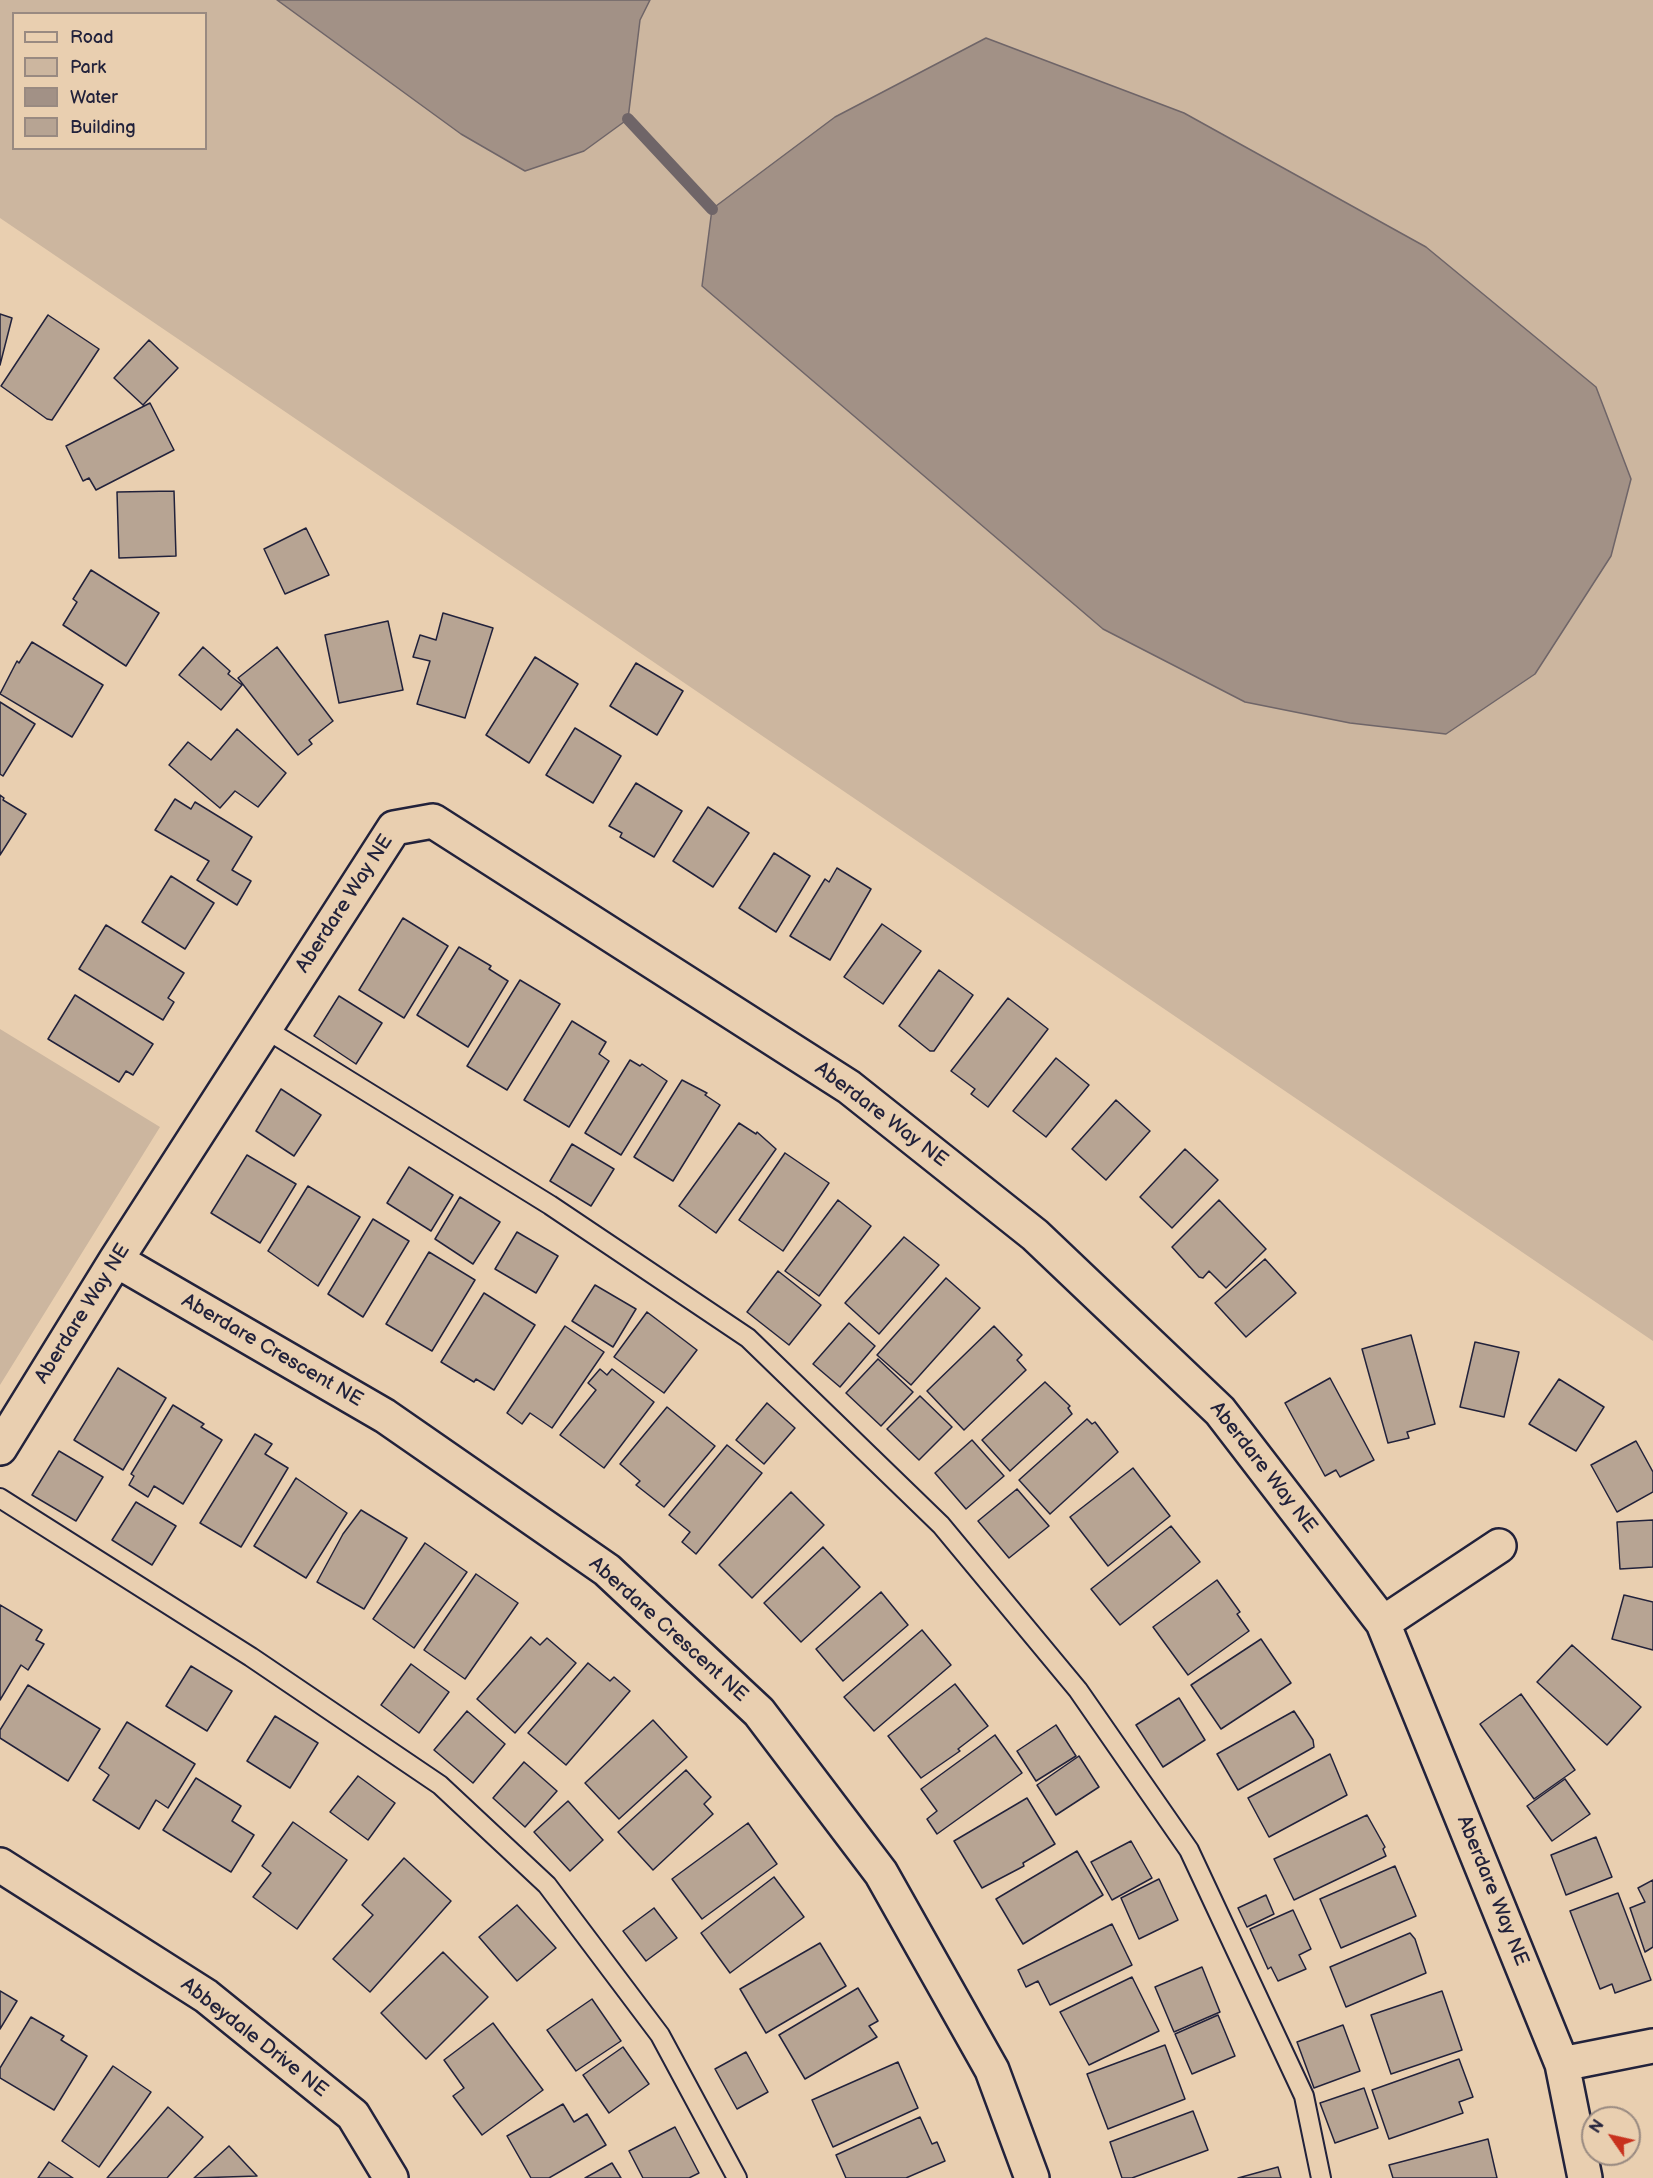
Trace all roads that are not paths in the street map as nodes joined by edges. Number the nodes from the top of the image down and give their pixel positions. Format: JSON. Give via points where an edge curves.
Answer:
{"nodes":[{"id":1,"x":264,"y":1028,"type":"junction"},
{"id":2,"x":116,"y":1260,"type":"junction"},
{"id":3,"x":0,"y":1448,"type":"edge"},
{"id":4,"x":0,"y":1498,"type":"edge"},
{"id":5,"x":1499,"y":1546,"type":"dead end"},
{"id":6,"x":1383,"y":1623,"type":"junction"},
{"id":7,"x":0,"y":1865,"type":"edge"},
{"id":8,"x":1653,"y":2046,"type":"edge"},
{"id":9,"x":1562,"y":2064,"type":"junction"},
{"id":10,"x":391,"y":2178,"type":"edge"},
{"id":11,"x":737,"y":2178,"type":"edge"},
{"id":12,"x":1032,"y":2178,"type":"edge"},
{"id":13,"x":1321,"y":2178,"type":"edge"},
{"id":14,"x":1585,"y":2178,"type":"edge"}],
"edges":[{"from":1,"to":2,"type":"street","name":"Aberdare Way NE"},
{"from":1,"to":6,"type":"street","name":"Aberdare Way NE","via":[[394,828],[433,821],[849,1087],[1035,1235],[1220,1410]]},
{"from":1,"to":13,"type":"lane","via":[[550,1205],[747,1338],[942,1525],[1078,1690],[1189,1850],[1304,2096]]},
{"from":2,"to":3,"type":"street","name":"Aberdare Way NE"},
{"from":2,"to":12,"type":"street","name":"Aberdare Crescent NE","via":[[385,1416],[608,1570],[759,1712],[881,1873],[992,2070]]},
{"from":4,"to":11,"type":"lane","via":[[251,1657],[440,1785],[547,1885],[618,1978],[660,2035]]},
{"from":5,"to":6,"type":"street"},
{"from":6,"to":9,"type":"street","name":"Aberdare Way NE"},
{"from":7,"to":10,"type":"street","name":"Abbeydale Drive NE","via":[[206,1996],[353,2115]]},
{"from":8,"to":9,"type":"street"},
{"from":9,"to":14,"type":"street","name":"Aberdare Way NE"}]}
